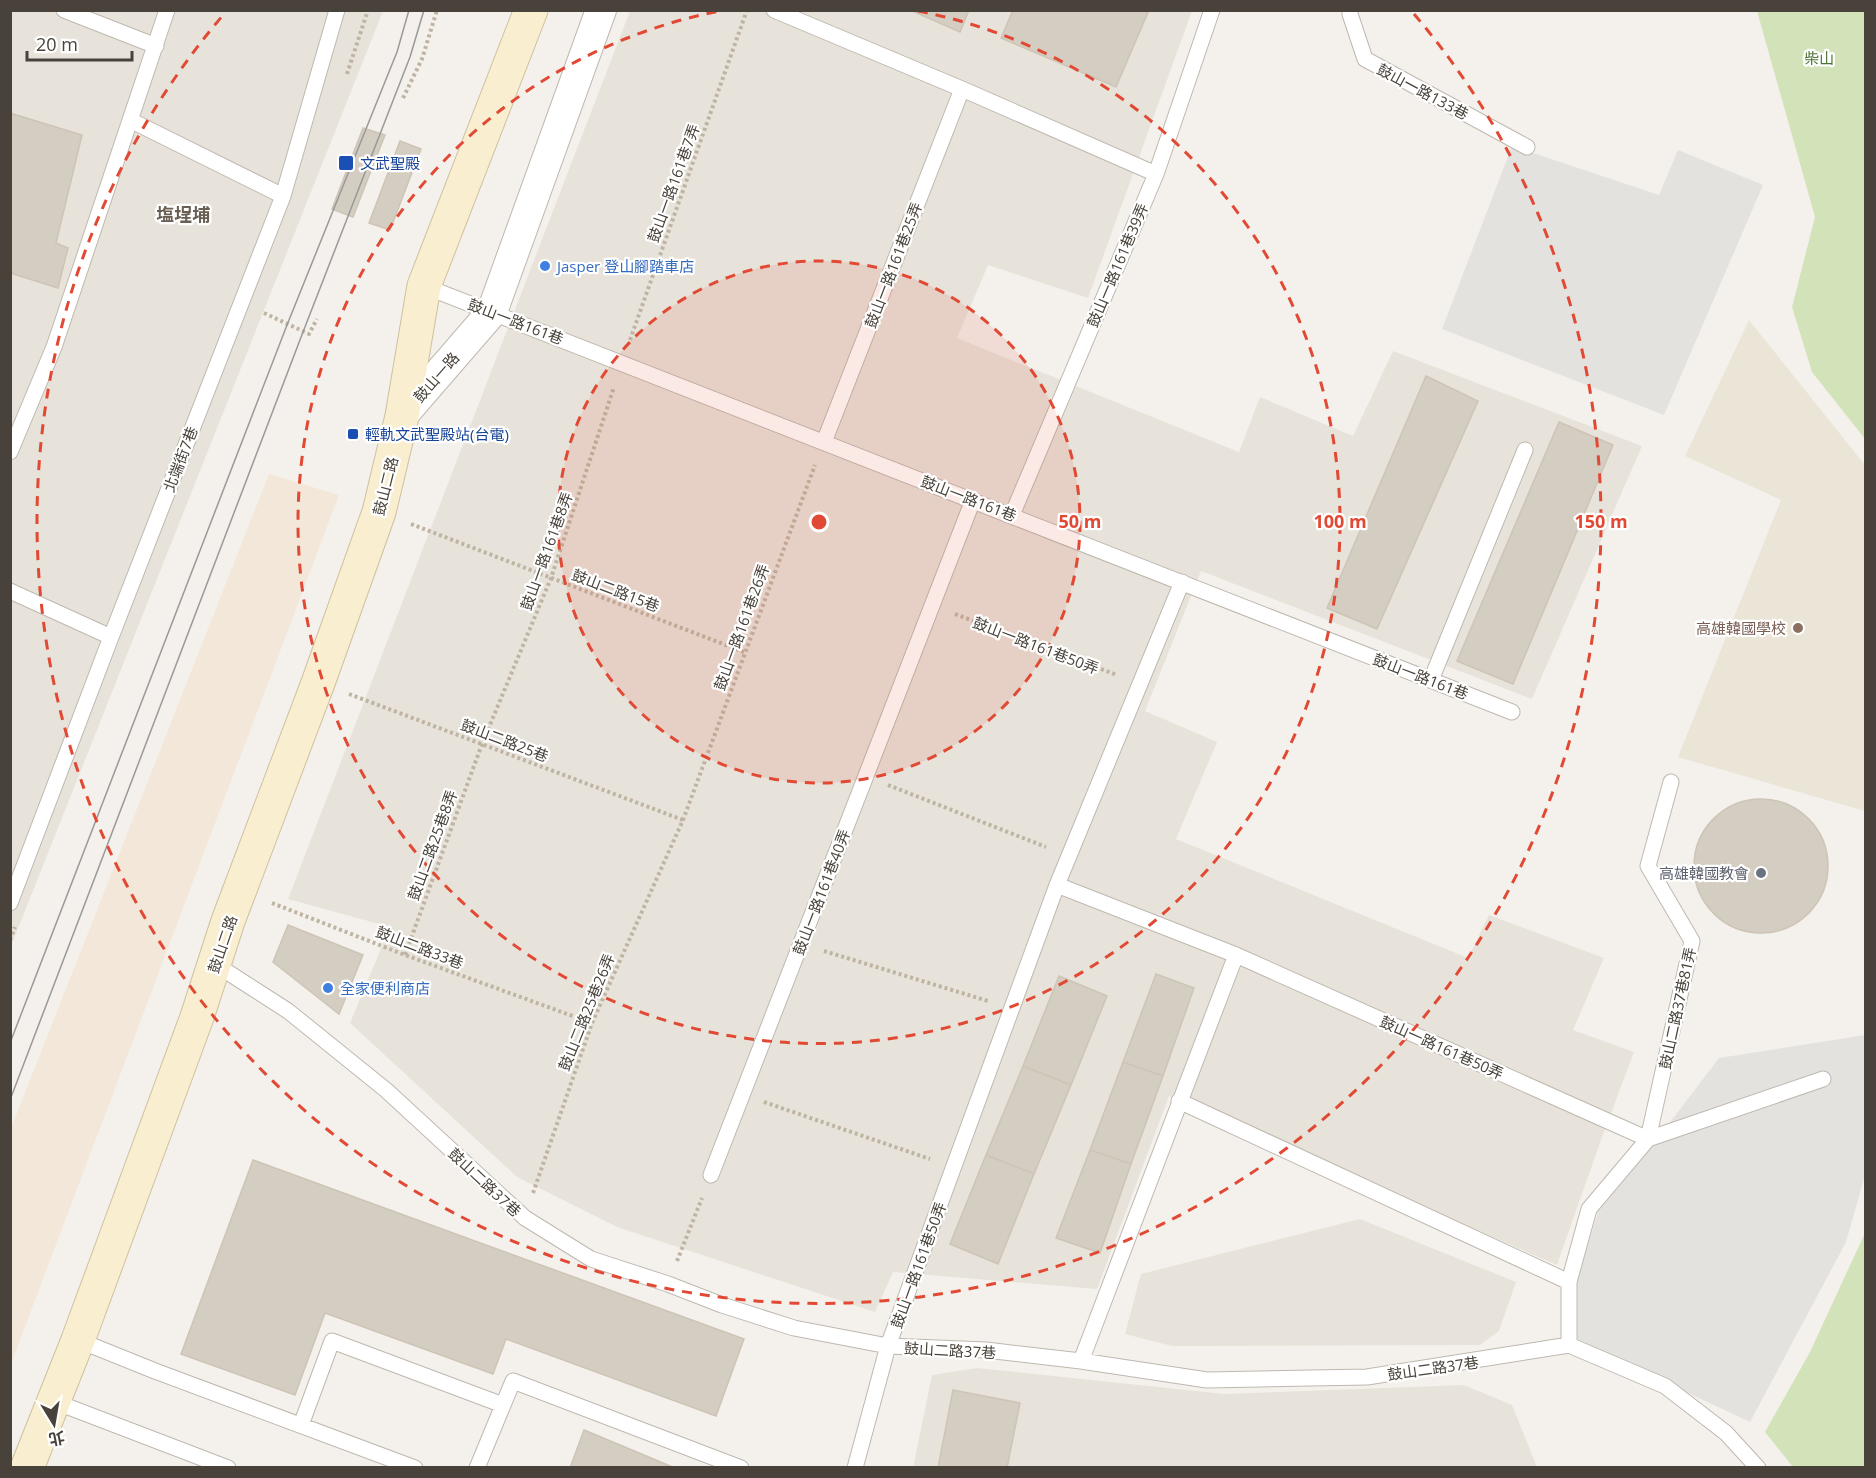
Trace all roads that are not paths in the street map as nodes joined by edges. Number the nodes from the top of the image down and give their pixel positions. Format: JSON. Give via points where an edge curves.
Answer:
{"nodes":[{"id":1,"x":64,"y":10,"type":"edge"},
{"id":2,"x":167,"y":10,"type":"edge"},
{"id":3,"x":337,"y":10,"type":"edge"},
{"id":4,"x":531,"y":10,"type":"edge"},
{"id":5,"x":601,"y":10,"type":"edge"},
{"id":6,"x":774,"y":10,"type":"edge"},
{"id":7,"x":1212,"y":10,"type":"edge"},
{"id":8,"x":1350,"y":10,"type":"edge"},
{"id":9,"x":156,"y":46,"type":"junction"},
{"id":10,"x":962,"y":89,"type":"junction"},
{"id":11,"x":130,"y":120,"type":"junction"},
{"id":12,"x":1527,"y":147,"type":"dead end"},
{"id":13,"x":1155,"y":174,"type":"junction"},
{"id":14,"x":283,"y":196,"type":"junction"},
{"id":15,"x":424,"y":286,"type":"junction"},
{"id":16,"x":492,"y":312,"type":"junction"},
{"id":17,"x":402,"y":416,"type":"junction"},
{"id":18,"x":824,"y":442,"type":"junction"},
{"id":19,"x":1525,"y":450,"type":"dead end"},
{"id":20,"x":10,"y":452,"type":"edge"},
{"id":21,"x":973,"y":500,"type":"junction"},
{"id":22,"x":1012,"y":515,"type":"junction"},
{"id":23,"x":1182,"y":582,"type":"junction"},
{"id":24,"x":10,"y":591,"type":"edge"},
{"id":25,"x":111,"y":637,"type":"junction"},
{"id":26,"x":1431,"y":680,"type":"junction"},
{"id":27,"x":1512,"y":711,"type":"dead end"},
{"id":28,"x":1671,"y":782,"type":"dead end"},
{"id":29,"x":1057,"y":885,"type":"junction"},
{"id":30,"x":10,"y":903,"type":"edge"},
{"id":31,"x":1236,"y":955,"type":"junction"},
{"id":32,"x":215,"y":964,"type":"junction"},
{"id":33,"x":1822,"y":1080,"type":"dead end"},
{"id":34,"x":1179,"y":1101,"type":"junction"},
{"id":35,"x":1648,"y":1139,"type":"junction"},
{"id":36,"x":711,"y":1175,"type":"road end"},
{"id":37,"x":1569,"y":1282,"type":"junction"},
{"id":38,"x":78,"y":1340,"type":"junction"},
{"id":39,"x":1569,"y":1345,"type":"junction"},
{"id":40,"x":888,"y":1346,"type":"junction"},
{"id":41,"x":1081,"y":1361,"type":"junction"},
{"id":42,"x":53,"y":1401,"type":"junction"},
{"id":43,"x":503,"y":1405,"type":"junction"},
{"id":44,"x":301,"y":1425,"type":"junction"},
{"id":45,"x":27,"y":1467,"type":"edge"},
{"id":46,"x":228,"y":1467,"type":"edge"},
{"id":47,"x":415,"y":1467,"type":"edge"},
{"id":48,"x":477,"y":1467,"type":"edge"},
{"id":49,"x":741,"y":1467,"type":"edge"},
{"id":50,"x":855,"y":1467,"type":"edge"},
{"id":51,"x":1758,"y":1467,"type":"edge"}],
"edges":[{"from":1,"to":9,"type":"lane"},
{"from":2,"to":9,"type":"lane"},
{"from":3,"to":14,"type":"lane","name":"北端街7巷"},
{"from":4,"to":15,"type":"street","name":"鼓山一路"},
{"from":5,"to":16,"type":"street","name":"鼓山一路"},
{"from":6,"to":10,"type":"lane"},
{"from":7,"to":13,"type":"lane","name":"鼓山一路161巷39弄"},
{"from":8,"to":12,"type":"lane","name":"鼓山一路133巷","via":[[1365,59]]},
{"from":9,"to":11,"type":"lane"},
{"from":10,"to":13,"type":"lane"},
{"from":10,"to":18,"type":"lane","name":"鼓山一路161巷25弄"},
{"from":11,"to":14,"type":"lane"},
{"from":11,"to":20,"type":"lane","via":[[54,347]]},
{"from":13,"to":22,"type":"lane","name":"鼓山一路161巷39弄"},
{"from":14,"to":25,"type":"lane","name":"北端街7巷"},
{"from":15,"to":16,"type":"lane","name":"鼓山一路161巷"},
{"from":15,"to":17,"type":"street","name":"鼓山一路"},
{"from":16,"to":17,"type":"street","name":"鼓山一路"},
{"from":16,"to":18,"type":"lane","name":"鼓山一路161巷"},
{"from":17,"to":32,"type":"street","name":"鼓山二路","via":[[379,512]]},
{"from":18,"to":21,"type":"lane","name":"鼓山一路161巷"},
{"from":19,"to":26,"type":"lane"},
{"from":21,"to":22,"type":"lane","name":"鼓山一路161巷"},
{"from":21,"to":36,"type":"lane","name":"鼓山一路161巷40弄"},
{"from":22,"to":23,"type":"lane","name":"鼓山一路161巷"},
{"from":23,"to":26,"type":"lane","name":"鼓山一路161巷"},
{"from":23,"to":29,"type":"lane","name":"鼓山一路161巷50弄"},
{"from":24,"to":25,"type":"lane"},
{"from":25,"to":30,"type":"lane","name":"北端街7巷"},
{"from":26,"to":27,"type":"lane","name":"鼓山一路161巷"},
{"from":28,"to":35,"type":"lane","name":"鼓山二路37巷81弄","via":[[1648,866],[1692,941]]},
{"from":29,"to":31,"type":"lane","name":"鼓山一路161巷50弄"},
{"from":29,"to":40,"type":"lane","name":"鼓山一路161巷50弄"},
{"from":31,"to":34,"type":"lane"},
{"from":31,"to":35,"type":"lane","name":"鼓山一路161巷50弄"},
{"from":32,"to":38,"type":"street","name":"鼓山二路"},
{"from":32,"to":40,"type":"lane","name":"鼓山二路37巷","via":[[288,1011],[386,1090],[525,1218],[591,1259],[794,1328]]},
{"from":33,"to":35,"type":"lane"},
{"from":34,"to":37,"type":"lane"},
{"from":34,"to":41,"type":"lane"},
{"from":35,"to":37,"type":"lane","name":"鼓山二路37巷81弄","via":[[1589,1209]]},
{"from":37,"to":39,"type":"lane","name":"鼓山二路37巷81弄"},
{"from":38,"to":42,"type":"street","name":"鼓山二路"},
{"from":38,"to":44,"type":"lane"},
{"from":39,"to":41,"type":"lane","name":"鼓山二路37巷","via":[[1367,1377],[1207,1380]]},
{"from":39,"to":51,"type":"lane","via":[[1665,1386],[1726,1434]]},
{"from":40,"to":41,"type":"lane","name":"鼓山二路37巷","via":[[986,1350]]},
{"from":40,"to":50,"type":"lane","name":"鼓山一路161巷50弄"},
{"from":42,"to":45,"type":"street","name":"鼓山二路"},
{"from":42,"to":46,"type":"lane"},
{"from":43,"to":44,"type":"lane","via":[[332,1341]]},
{"from":43,"to":48,"type":"lane"},
{"from":43,"to":49,"type":"lane","via":[[513,1381]]},
{"from":44,"to":47,"type":"lane"}]}
